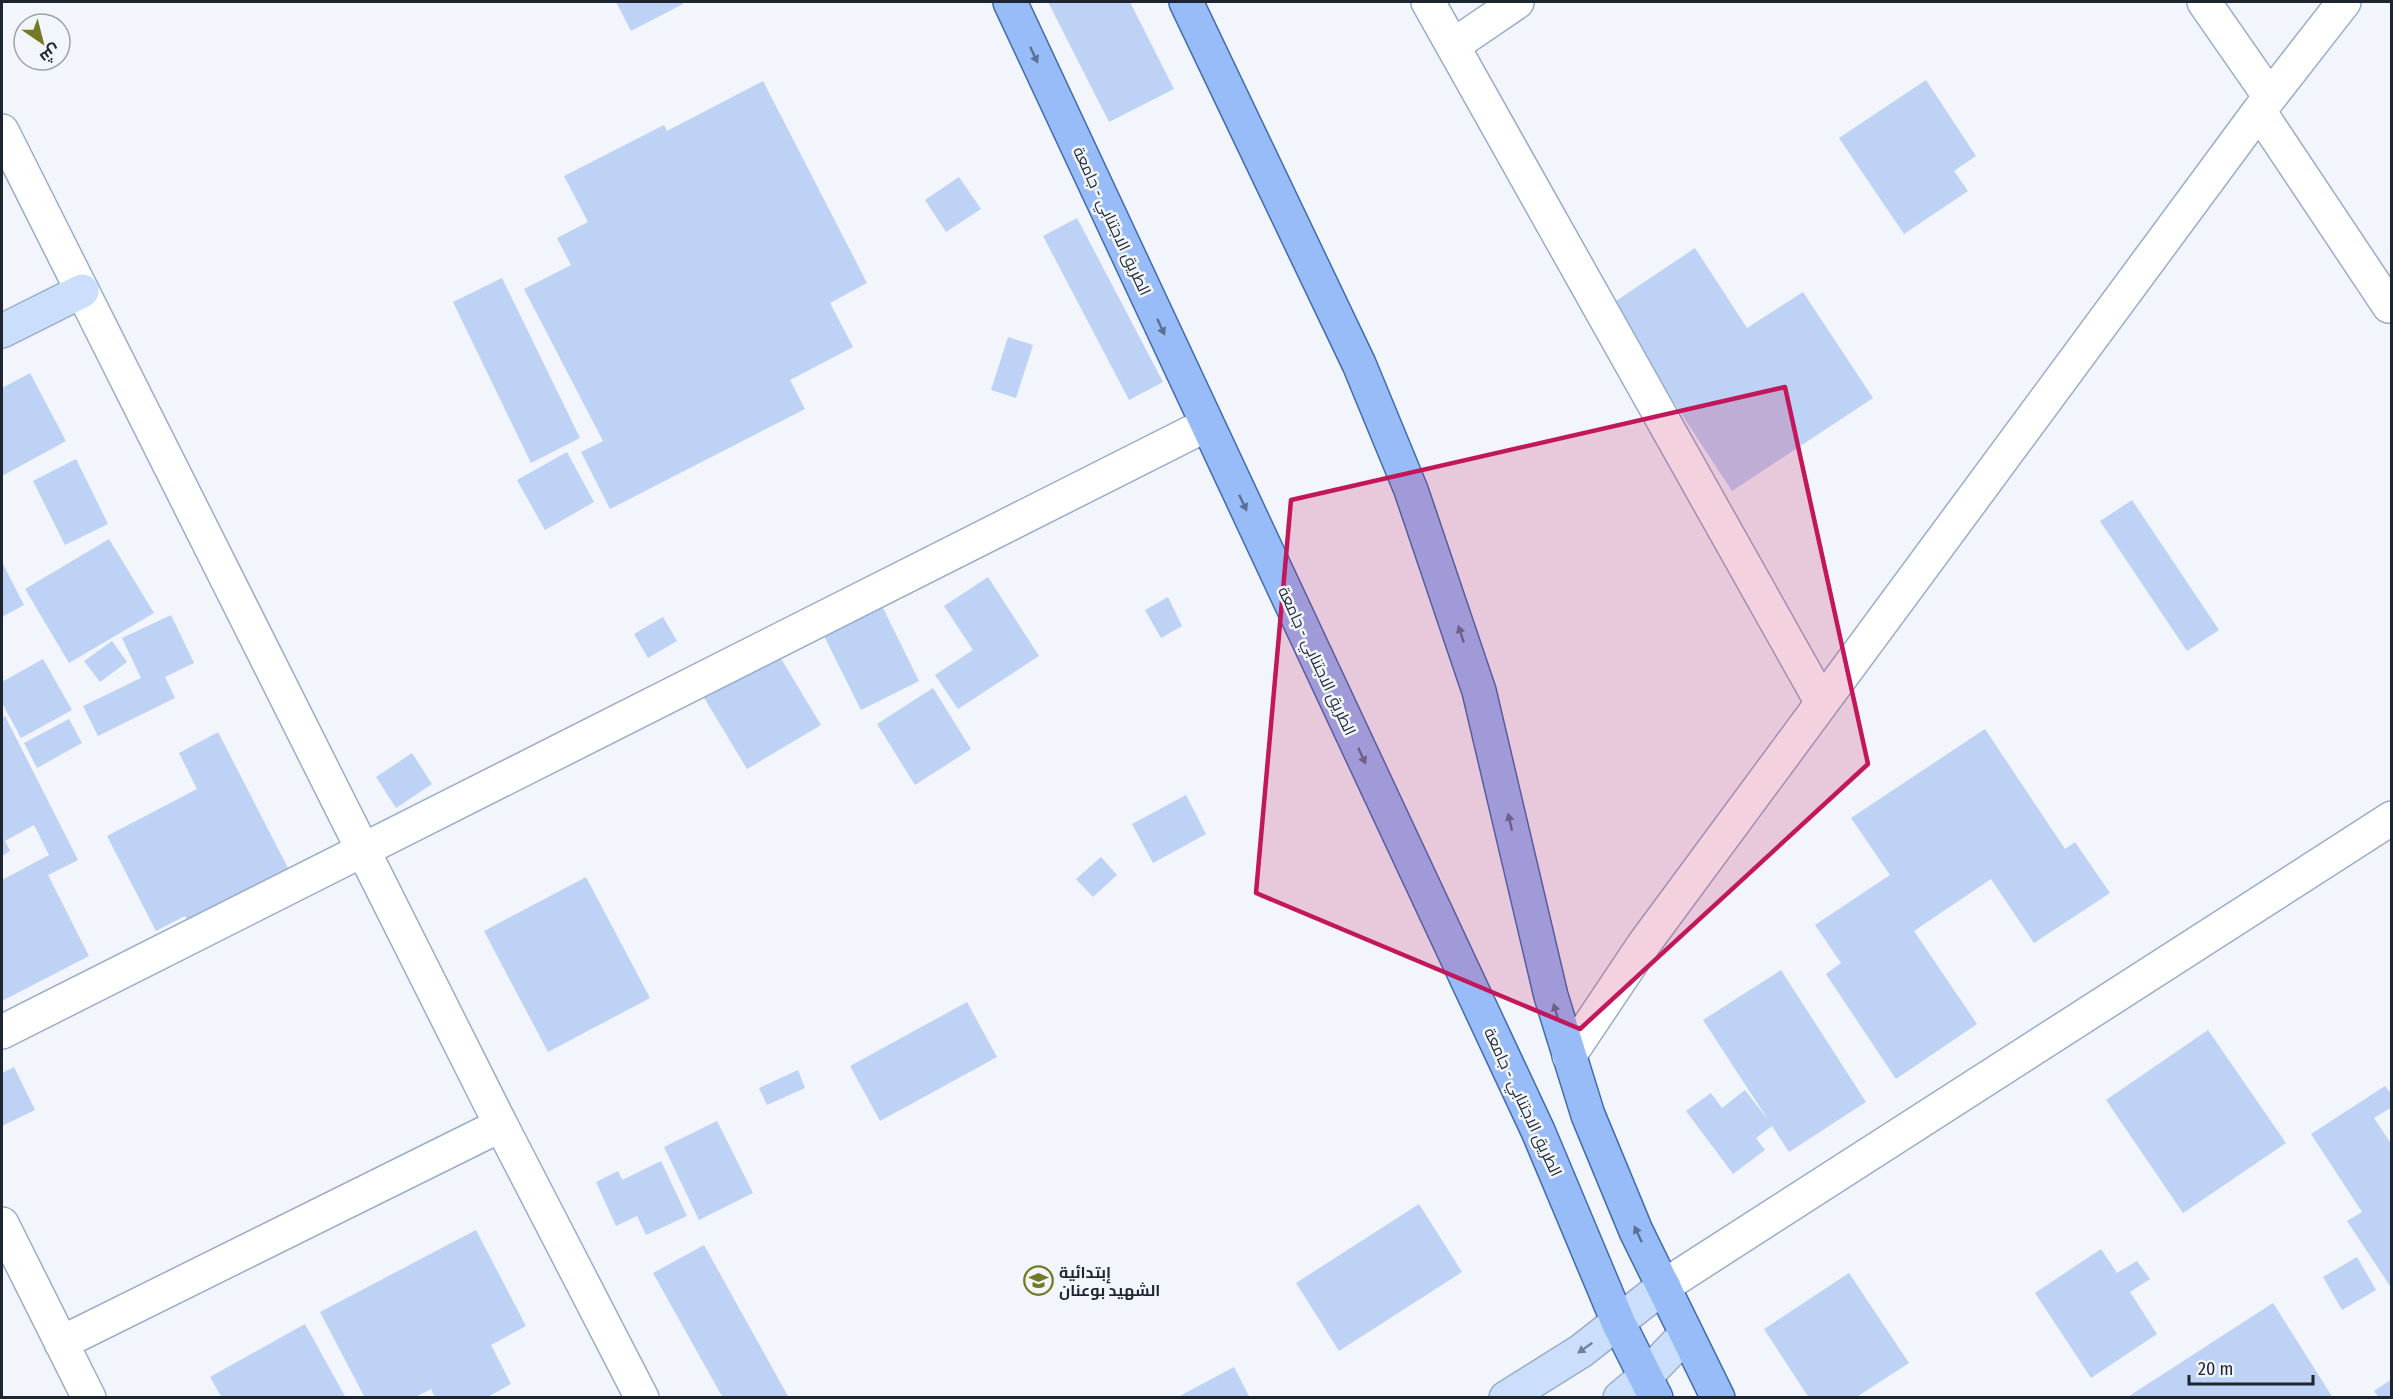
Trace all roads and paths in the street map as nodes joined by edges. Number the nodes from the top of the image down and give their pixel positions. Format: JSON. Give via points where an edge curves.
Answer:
{"nodes":[{"id":1,"x":1010,"y":2,"type":"edge"},
{"id":2,"x":1186,"y":2,"type":"edge"},
{"id":3,"x":1428,"y":2,"type":"edge"},
{"id":4,"x":1517,"y":2,"type":"edge"},
{"id":5,"x":2204,"y":2,"type":"edge"},
{"id":6,"x":2344,"y":2,"type":"edge"},
{"id":7,"x":1454,"y":45,"type":"junction"},
{"id":8,"x":2265,"y":104,"type":"junction"},
{"id":9,"x":2,"y":130,"type":"edge"},
{"id":10,"x":82,"y":291,"type":"junction"},
{"id":11,"x":2389,"y":306,"type":"dead end"},
{"id":12,"x":2,"y":332,"type":"edge"},
{"id":13,"x":1206,"y":424,"type":"junction"},
{"id":14,"x":1822,"y":703,"type":"junction"},
{"id":15,"x":2391,"y":818,"type":"edge"},
{"id":16,"x":363,"y":850,"type":"junction"},
{"id":17,"x":2,"y":1032,"type":"edge"},
{"id":18,"x":1569,"y":1056,"type":"junction"},
{"id":19,"x":501,"y":1125,"type":"junction"},
{"id":20,"x":2,"y":1224,"type":"edge"},
{"id":21,"x":14,"y":1281,"type":"edge"},
{"id":22,"x":1664,"y":1286,"type":"junction"},
{"id":23,"x":1619,"y":1324,"type":"junction"},
{"id":24,"x":1686,"y":1334,"type":"junction"},
{"id":25,"x":61,"y":1343,"type":"junction"},
{"id":26,"x":1650,"y":1387,"type":"edge"},
{"id":27,"x":89,"y":1398,"type":"edge"},
{"id":28,"x":642,"y":1398,"type":"edge"},
{"id":29,"x":1506,"y":1398,"type":"edge"},
{"id":30,"x":1620,"y":1398,"type":"edge"},
{"id":31,"x":1718,"y":1398,"type":"edge"}],
"edges":[{"from":1,"to":13,"type":"main road","name":"الطريق الاجتنابي - جامعة","one_way":true},
{"from":18,"to":2,"type":"main road","one_way":true,"via":[[1546,976],[1479,691],[1419,512],[1359,364]]},
{"from":3,"to":7,"type":"street"},
{"from":4,"to":7,"type":"street"},
{"from":5,"to":8,"type":"street"},
{"from":6,"to":8,"type":"street"},
{"from":7,"to":14,"type":"street"},
{"from":8,"to":11,"type":"street"},
{"from":8,"to":14,"type":"street"},
{"from":9,"to":10,"type":"street"},
{"from":10,"to":12,"type":"main road"},
{"from":10,"to":16,"type":"street"},
{"from":13,"to":16,"type":"street"},
{"from":13,"to":23,"type":"main road","name":"الطريق الاجتنابي - جامعة","one_way":true,"via":[[1533,1120]]},
{"from":14,"to":18,"type":"street","via":[[1644,944]]},
{"from":15,"to":22,"type":"street"},
{"from":16,"to":17,"type":"street"},
{"from":16,"to":19,"type":"street"},
{"from":22,"to":18,"type":"main road","one_way":true,"via":[[1611,1173]]},
{"from":19,"to":25,"type":"street"},
{"from":19,"to":28,"type":"street"},
{"from":20,"to":21,"type":"street"},
{"from":21,"to":25,"type":"street"},
{"from":22,"to":23,"type":"main road"},
{"from":22,"to":24,"type":"main road"},
{"from":23,"to":26,"type":"main road","name":"الطريق الاجتنابي - جامعة"},
{"from":23,"to":29,"type":"main road","one_way":true},
{"from":24,"to":26,"type":"main road"},
{"from":24,"to":31,"type":"main road"},
{"from":25,"to":27,"type":"street"},
{"from":26,"to":30,"type":"main road"}]}
